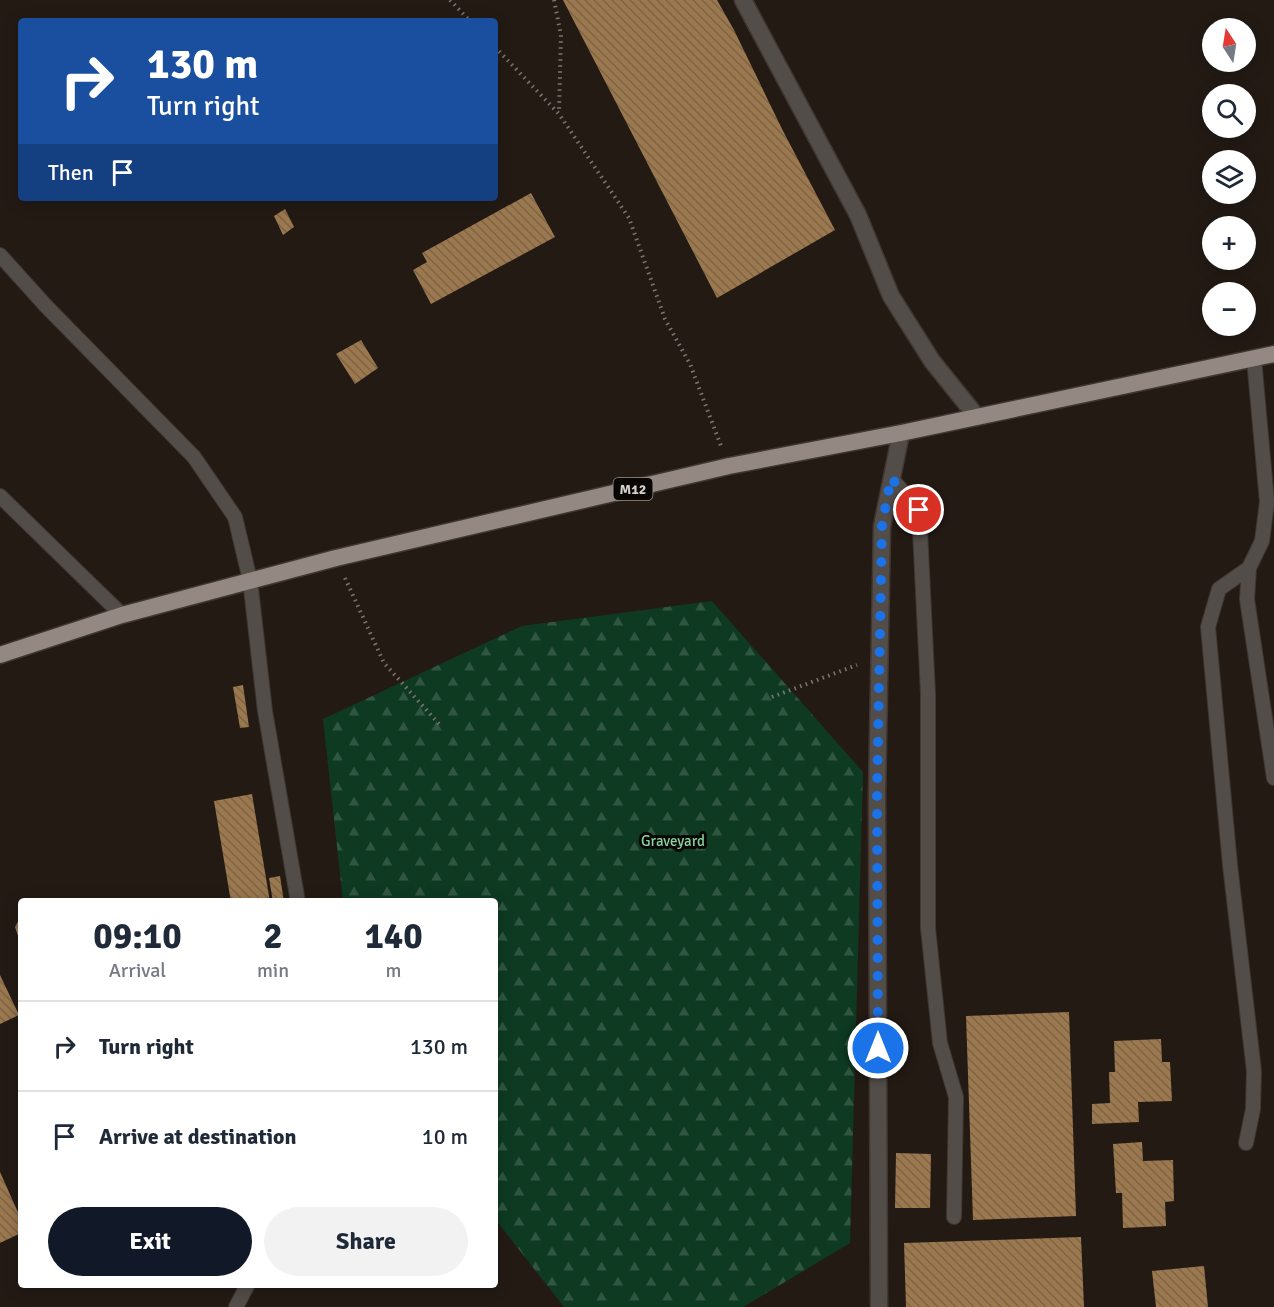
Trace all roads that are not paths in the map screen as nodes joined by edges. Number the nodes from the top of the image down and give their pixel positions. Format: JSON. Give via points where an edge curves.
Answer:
{"nodes":[{"id":1,"x":742,"y":0,"type":"edge"},
{"id":2,"x":0,"y":255,"type":"edge"},
{"id":3,"x":1274,"y":354,"type":"edge"},
{"id":4,"x":1254,"y":359,"type":"junction"},
{"id":5,"x":977,"y":417,"type":"junction"},
{"id":6,"x":901,"y":433,"type":"junction"},
{"id":7,"x":891,"y":478,"type":"junction"},
{"id":8,"x":0,"y":496,"type":"edge"},
{"id":9,"x":1249,"y":568,"type":"junction"},
{"id":10,"x":250,"y":580,"type":"junction"},
{"id":11,"x":122,"y":615,"type":"junction"},
{"id":12,"x":0,"y":655,"type":"edge"},
{"id":13,"x":1274,"y":778,"type":"edge"},
{"id":14,"x":297,"y":898,"type":"edge"},
{"id":15,"x":1246,"y":1143,"type":"dead end"},
{"id":16,"x":954,"y":1217,"type":"dead end"},
{"id":17,"x":246,"y":1288,"type":"edge"},
{"id":18,"x":236,"y":1307,"type":"edge"},
{"id":19,"x":879,"y":1307,"type":"edge"}],
"edges":[{"from":1,"to":5,"type":"street","via":[[858,215],[891,296],[932,361]]},
{"from":2,"to":10,"type":"lane","via":[[194,457],[235,517]]},
{"from":3,"to":4,"type":"highway","number":"M12"},
{"from":4,"to":5,"type":"highway","number":"M12"},
{"from":4,"to":9,"type":"lane","via":[[1267,502],[1262,541]]},
{"from":5,"to":6,"type":"highway","number":"M12"},
{"from":6,"to":7,"type":"street"},
{"from":6,"to":10,"type":"highway","number":"M12","via":[[729,466]]},
{"from":7,"to":16,"type":"lane","via":[[919,510],[928,694],[928,928],[940,1043],[956,1098]]},
{"from":7,"to":19,"type":"street","via":[[882,526],[879,643]]},
{"from":8,"to":11,"type":"lane"},
{"from":9,"to":13,"type":"lane","via":[[1247,599]]},
{"from":9,"to":15,"type":"lane","via":[[1219,590],[1208,627],[1254,1071],[1253,1109]]},
{"from":10,"to":11,"type":"highway","number":"M12"},
{"from":10,"to":14,"type":"lane","via":[[265,711]]},
{"from":11,"to":12,"type":"highway","number":"M12"},
{"from":17,"to":18,"type":"lane"}]}
